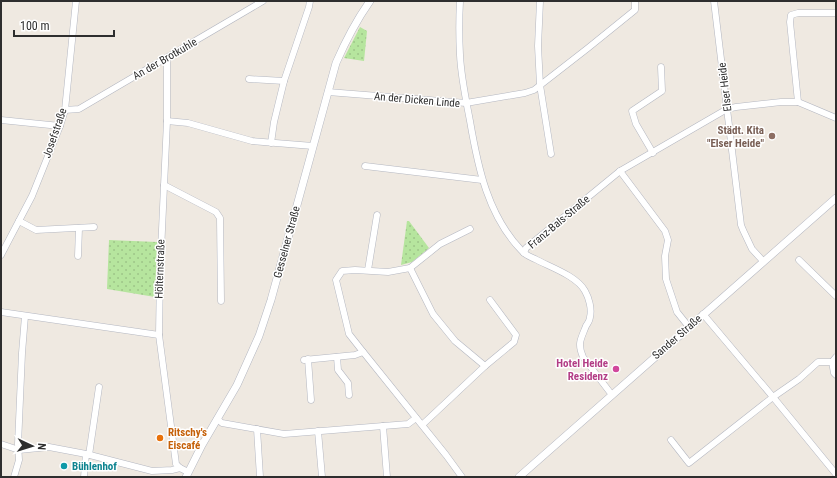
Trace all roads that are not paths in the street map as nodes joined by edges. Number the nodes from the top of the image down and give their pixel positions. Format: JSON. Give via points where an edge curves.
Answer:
{"nodes":[{"id":1,"x":76,"y":1,"type":"edge"},
{"id":2,"x":263,"y":1,"type":"edge"},
{"id":3,"x":310,"y":1,"type":"edge"},
{"id":4,"x":370,"y":1,"type":"edge"},
{"id":5,"x":460,"y":1,"type":"edge"},
{"id":6,"x":540,"y":1,"type":"edge"},
{"id":7,"x":635,"y":1,"type":"edge"},
{"id":8,"x":714,"y":1,"type":"edge"},
{"id":9,"x":836,"y":13,"type":"edge"},
{"id":10,"x":167,"y":58,"type":"junction"},
{"id":11,"x":662,"y":67,"type":"dead end"},
{"id":12,"x":249,"y":79,"type":"dead end"},
{"id":13,"x":284,"y":81,"type":"junction"},
{"id":14,"x":540,"y":85,"type":"junction"},
{"id":15,"x":328,"y":92,"type":"junction"},
{"id":16,"x":798,"y":102,"type":"junction"},
{"id":17,"x":466,"y":104,"type":"junction"},
{"id":18,"x":727,"y":109,"type":"junction"},
{"id":19,"x":65,"y":110,"type":"junction"},
{"id":20,"x":836,"y":118,"type":"edge"},
{"id":21,"x":1,"y":120,"type":"edge"},
{"id":22,"x":167,"y":121,"type":"junction"},
{"id":23,"x":60,"y":126,"type":"junction"},
{"id":24,"x":271,"y":143,"type":"junction"},
{"id":25,"x":313,"y":146,"type":"junction"},
{"id":26,"x":653,"y":152,"type":"junction"},
{"id":27,"x":551,"y":154,"type":"dead end"},
{"id":28,"x":365,"y":166,"type":"dead end"},
{"id":29,"x":620,"y":171,"type":"junction"},
{"id":30,"x":482,"y":180,"type":"junction"},
{"id":31,"x":164,"y":185,"type":"junction"},
{"id":32,"x":836,"y":198,"type":"edge"},
{"id":33,"x":377,"y":215,"type":"dead end"},
{"id":34,"x":19,"y":221,"type":"junction"},
{"id":35,"x":94,"y":227,"type":"dead end"},
{"id":36,"x":79,"y":228,"type":"junction"},
{"id":37,"x":470,"y":229,"type":"dead end"},
{"id":38,"x":524,"y":253,"type":"junction"},
{"id":39,"x":1,"y":255,"type":"edge"},
{"id":40,"x":78,"y":256,"type":"dead end"},
{"id":41,"x":799,"y":260,"type":"dead end"},
{"id":42,"x":763,"y":261,"type":"junction"},
{"id":43,"x":410,"y":268,"type":"junction"},
{"id":44,"x":368,"y":270,"type":"junction"},
{"id":45,"x":836,"y":296,"type":"edge"},
{"id":46,"x":490,"y":300,"type":"dead end"},
{"id":47,"x":221,"y":301,"type":"dead end"},
{"id":48,"x":1,"y":312,"type":"edge"},
{"id":49,"x":703,"y":314,"type":"junction"},
{"id":50,"x":25,"y":316,"type":"junction"},
{"id":51,"x":689,"y":327,"type":"junction"},
{"id":52,"x":159,"y":335,"type":"junction"},
{"id":53,"x":364,"y":352,"type":"junction"},
{"id":54,"x":337,"y":356,"type":"junction"},
{"id":55,"x":834,"y":359,"type":"edge"},
{"id":56,"x":485,"y":366,"type":"junction"},
{"id":57,"x":836,"y":375,"type":"edge"},
{"id":58,"x":99,"y":387,"type":"dead end"},
{"id":59,"x":612,"y":394,"type":"junction"},
{"id":60,"x":349,"y":395,"type":"dead end"},
{"id":61,"x":774,"y":397,"type":"junction"},
{"id":62,"x":311,"y":400,"type":"dead end"},
{"id":63,"x":416,"y":418,"type":"junction"},
{"id":64,"x":217,"y":420,"type":"junction"},
{"id":65,"x":422,"y":425,"type":"junction"},
{"id":66,"x":383,"y":426,"type":"junction"},
{"id":67,"x":257,"y":429,"type":"junction"},
{"id":68,"x":318,"y":431,"type":"junction"},
{"id":69,"x":671,"y":440,"type":"dead end"},
{"id":70,"x":1,"y":444,"type":"edge"},
{"id":71,"x":19,"y":450,"type":"junction"},
{"id":72,"x":88,"y":454,"type":"junction"},
{"id":73,"x":180,"y":468,"type":"junction"},
{"id":74,"x":187,"y":474,"type":"edge"},
{"id":75,"x":836,"y":474,"type":"edge"},
{"id":76,"x":14,"y":477,"type":"edge"},
{"id":77,"x":84,"y":477,"type":"edge"},
{"id":78,"x":260,"y":477,"type":"edge"},
{"id":79,"x":322,"y":477,"type":"edge"},
{"id":80,"x":387,"y":477,"type":"edge"},
{"id":81,"x":462,"y":477,"type":"edge"},
{"id":82,"x":519,"y":477,"type":"edge"}],
"edges":[{"from":1,"to":19,"type":"street","name":"Josefstraße"},
{"from":2,"to":10,"type":"street","name":"An der Brotkuhle"},
{"from":3,"to":13,"type":"street"},
{"from":4,"to":15,"type":"street","name":"Gesselner Straße","via":[[346,41],[336,63]]},
{"from":5,"to":17,"type":"street","via":[[460,56]]},
{"from":6,"to":14,"type":"street"},
{"from":7,"to":14,"type":"street","name":"An der Dicken Linde","via":[[636,10]]},
{"from":8,"to":18,"type":"street","name":"Elser Heide"},
{"from":9,"to":16,"type":"street","via":[[791,15]]},
{"from":10,"to":19,"type":"street","name":"An der Brotkuhle","via":[[79,109]]},
{"from":10,"to":22,"type":"street","name":"Hölternstraße"},
{"from":11,"to":26,"type":"street","via":[[662,91],[632,111],[636,124]]},
{"from":12,"to":13,"type":"street"},
{"from":13,"to":24,"type":"street"},
{"from":14,"to":17,"type":"street","name":"An der Dicken Linde","via":[[525,93]]},
{"from":14,"to":27,"type":"street"},
{"from":15,"to":17,"type":"street","name":"An der Dicken Linde"},
{"from":15,"to":25,"type":"street","name":"Gesselner Straße"},
{"from":16,"to":18,"type":"street","name":"Franz-Bals-Straße","via":[[736,106]]},
{"from":16,"to":20,"type":"street"},
{"from":17,"to":30,"type":"street"},
{"from":18,"to":26,"type":"street","name":"Franz-Bals-Straße"},
{"from":18,"to":42,"type":"street","name":"Elser Heide","via":[[741,225],[752,249]]},
{"from":19,"to":23,"type":"street","name":"Josefstraße"},
{"from":21,"to":23,"type":"street"},
{"from":22,"to":24,"type":"street","via":[[188,123],[252,141]]},
{"from":22,"to":31,"type":"street","name":"Hölternstraße"},
{"from":23,"to":34,"type":"street","name":"Josefstraße","via":[[32,196]]},
{"from":24,"to":25,"type":"street"},
{"from":25,"to":64,"type":"street","name":"Gesselner Straße","via":[[259,336]]},
{"from":26,"to":29,"type":"street","name":"Franz-Bals-Straße"},
{"from":28,"to":30,"type":"street"},
{"from":29,"to":38,"type":"street","name":"Franz-Bals-Straße","via":[[526,248]]},
{"from":29,"to":51,"type":"street","via":[[668,240],[665,256],[666,279],[676,312]]},
{"from":30,"to":38,"type":"street","via":[[497,216],[512,240]]},
{"from":31,"to":47,"type":"street","via":[[216,212],[220,218]]},
{"from":31,"to":52,"type":"street","name":"Hölternstraße"},
{"from":32,"to":42,"type":"street","name":"Sander Straße"},
{"from":33,"to":44,"type":"street"},
{"from":34,"to":36,"type":"street","via":[[36,230]]},
{"from":34,"to":39,"type":"street","name":"Josefstraße"},
{"from":35,"to":36,"type":"street"},
{"from":36,"to":40,"type":"street"},
{"from":37,"to":43,"type":"street","via":[[440,244]]},
{"from":38,"to":59,"type":"street","name":"Franz-Bals-Straße","via":[[568,276],[586,292],[590,318],[579,343],[580,350]]},
{"from":41,"to":45,"type":"street"},
{"from":42,"to":49,"type":"street","name":"Sander Straße"},
{"from":43,"to":44,"type":"street","via":[[388,272]]},
{"from":43,"to":56,"type":"street","via":[[433,314],[455,341]]},
{"from":44,"to":53,"type":"street","via":[[342,271],[336,280],[349,334]]},
{"from":46,"to":56,"type":"street","via":[[516,335],[514,342]]},
{"from":48,"to":50,"type":"street"},
{"from":49,"to":51,"type":"street","name":"Sander Straße"},
{"from":49,"to":61,"type":"street"},
{"from":50,"to":52,"type":"street"},
{"from":50,"to":71,"type":"street"},
{"from":51,"to":59,"type":"street","name":"Sander Straße"},
{"from":52,"to":73,"type":"street","name":"Hölternstraße","via":[[176,464]]},
{"from":53,"to":54,"type":"street"},
{"from":53,"to":63,"type":"street"},
{"from":54,"to":60,"type":"street","via":[[338,370],[348,383]]},
{"from":54,"to":62,"type":"street","via":[[306,359]]},
{"from":55,"to":57,"type":"street"},
{"from":55,"to":61,"type":"street","via":[[818,362]]},
{"from":56,"to":65,"type":"street"},
{"from":58,"to":72,"type":"street"},
{"from":59,"to":82,"type":"street","name":"Sander Straße"},
{"from":61,"to":69,"type":"street","via":[[689,463]]},
{"from":61,"to":75,"type":"street"},
{"from":63,"to":65,"type":"street"},
{"from":63,"to":66,"type":"street","via":[[408,424]]},
{"from":64,"to":67,"type":"street"},
{"from":64,"to":74,"type":"street","name":"Gesselner Straße"},
{"from":65,"to":81,"type":"street"},
{"from":66,"to":68,"type":"street"},
{"from":66,"to":80,"type":"street"},
{"from":67,"to":68,"type":"street","via":[[284,434]]},
{"from":67,"to":78,"type":"street"},
{"from":68,"to":79,"type":"street"},
{"from":70,"to":71,"type":"street"},
{"from":71,"to":72,"type":"street","via":[[49,447]]},
{"from":71,"to":76,"type":"street"},
{"from":72,"to":73,"type":"street","via":[[152,471]]},
{"from":72,"to":77,"type":"street"},
{"from":73,"to":74,"type":"street"}]}
